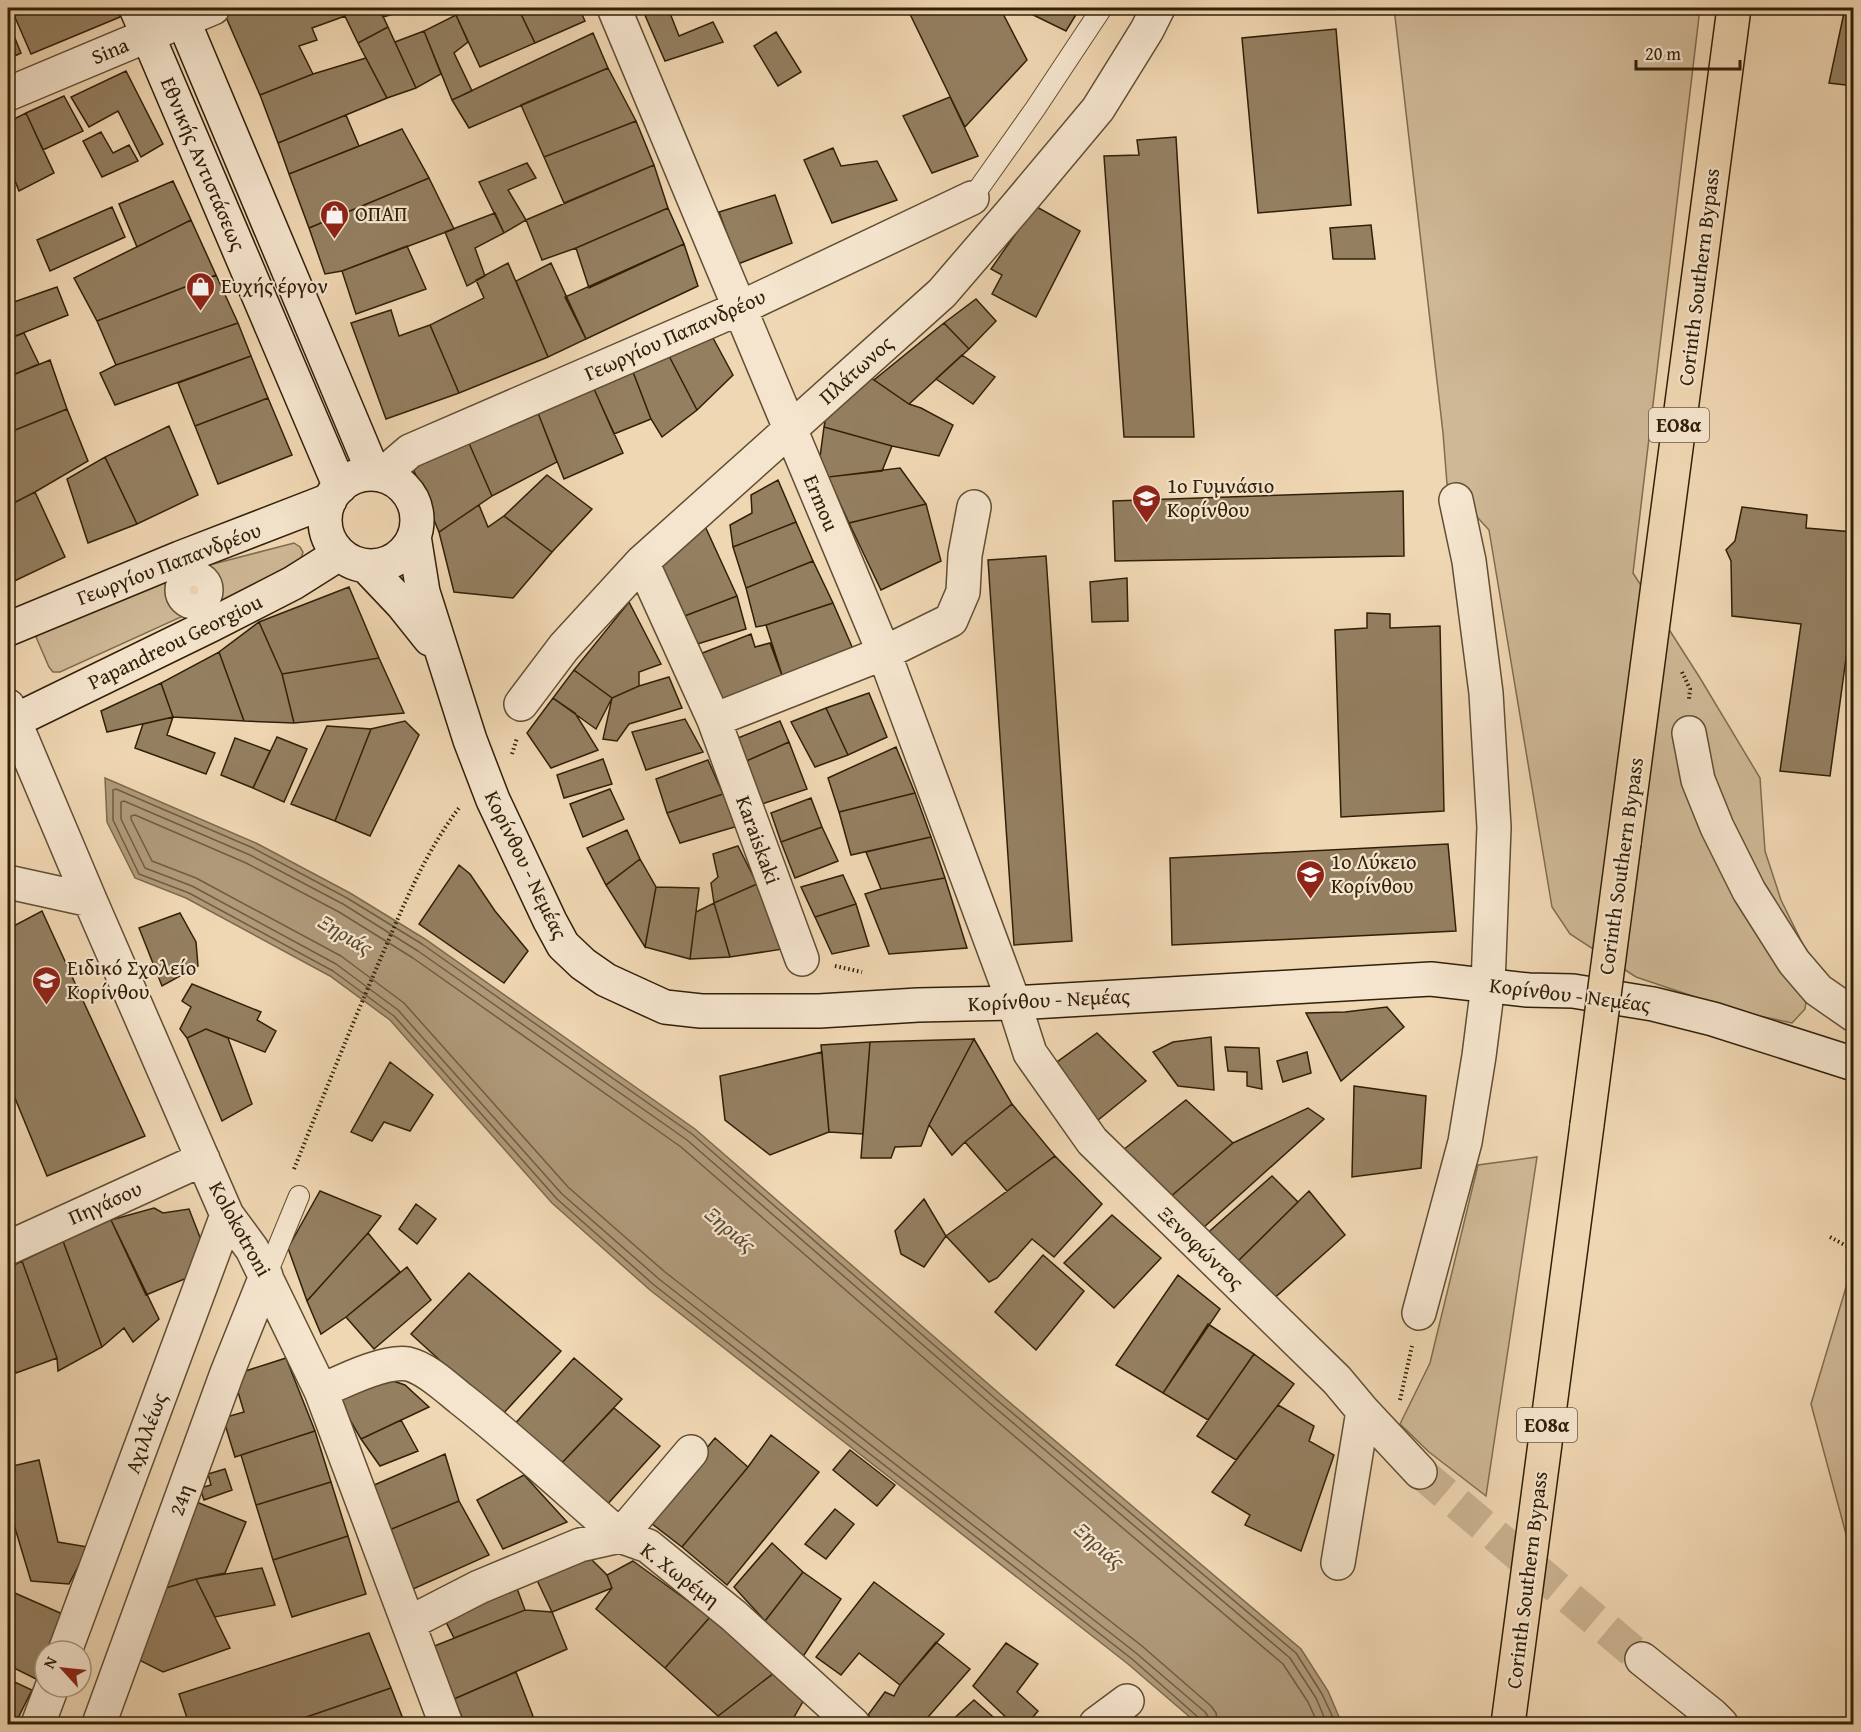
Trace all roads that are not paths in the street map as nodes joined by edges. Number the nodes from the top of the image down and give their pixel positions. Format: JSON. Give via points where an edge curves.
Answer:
{"nodes":[{"id":1,"x":614,"y":8,"type":"edge"},
{"id":2,"x":1102,"y":8,"type":"edge"},
{"id":3,"x":1158,"y":8,"type":"edge"},
{"id":4,"x":1734,"y":8,"type":"edge"},
{"id":5,"x":192,"y":12,"type":"edge"},
{"id":6,"x":142,"y":21,"type":"edge"},
{"id":7,"x":8,"y":94,"type":"edge"},
{"id":8,"x":972,"y":198,"type":"joint"},
{"id":9,"x":740,"y":308,"type":"junction"},
{"id":10,"x":790,"y":429,"type":"junction"},
{"id":11,"x":377,"y":475,"type":"junction"},
{"id":12,"x":335,"y":493,"type":"junction"},
{"id":13,"x":1456,"y":500,"type":"dead end"},
{"id":14,"x":974,"y":507,"type":"dead end"},
{"id":15,"x":414,"y":536,"type":"junction"},
{"id":16,"x":353,"y":560,"type":"junction"},
{"id":17,"x":642,"y":562,"type":"junction"},
{"id":18,"x":195,"y":591,"type":"junction"},
{"id":19,"x":8,"y":628,"type":"edge"},
{"id":20,"x":884,"y":653,"type":"junction"},
{"id":21,"x":446,"y":659,"type":"junction"},
{"id":22,"x":521,"y":704,"type":"dead end"},
{"id":23,"x":10,"y":717,"type":"edge"},
{"id":24,"x":714,"y":720,"type":"junction"},
{"id":25,"x":1689,"y":733,"type":"dead end"},
{"id":26,"x":8,"y":882,"type":"edge"},
{"id":27,"x":90,"y":900,"type":"junction"},
{"id":28,"x":802,"y":959,"type":"dead end"},
{"id":29,"x":1488,"y":985,"type":"junction"},
{"id":30,"x":1014,"y":1003,"type":"junction"},
{"id":31,"x":1854,"y":1015,"type":"edge"},
{"id":32,"x":1854,"y":1064,"type":"edge"},
{"id":33,"x":203,"y":1159,"type":"junction"},
{"id":34,"x":299,"y":1196,"type":"dead end"},
{"id":35,"x":227,"y":1215,"type":"junction"},
{"id":36,"x":8,"y":1248,"type":"edge"},
{"id":37,"x":266,"y":1276,"type":"junction"},
{"id":38,"x":1419,"y":1313,"type":"road end"},
{"id":39,"x":321,"y":1391,"type":"junction"},
{"id":40,"x":1363,"y":1411,"type":"junction"},
{"id":41,"x":691,"y":1452,"type":"dead end"},
{"id":42,"x":1420,"y":1472,"type":"tunnel mouth"},
{"id":43,"x":620,"y":1536,"type":"junction"},
{"id":44,"x":1338,"y":1563,"type":"dead end"},
{"id":45,"x":409,"y":1623,"type":"junction"},
{"id":46,"x":69,"y":1639,"type":"edge"},
{"id":47,"x":1642,"y":1659,"type":"tunnel mouth"},
{"id":48,"x":48,"y":1699,"type":"edge"},
{"id":49,"x":1127,"y":1701,"type":"dead end"},
{"id":50,"x":38,"y":1725,"type":"edge"},
{"id":51,"x":99,"y":1725,"type":"edge"},
{"id":52,"x":446,"y":1725,"type":"edge"},
{"id":53,"x":853,"y":1725,"type":"edge"},
{"id":54,"x":1096,"y":1725,"type":"edge"},
{"id":55,"x":1508,"y":1725,"type":"edge"},
{"id":56,"x":1721,"y":1725,"type":"edge"}],
"edges":[{"from":1,"to":9,"type":"street","name":"Ermou"},
{"from":2,"to":8,"type":"lane"},
{"from":3,"to":10,"type":"street","name":"Πλάτωνος","via":[[1098,109],[950,284]]},
{"from":4,"to":55,"type":"highway","name":"Corinth Southern Bypass","number":"ΕΟ8α","bridge":true},
{"from":5,"to":6,"type":"street","name":"Sina"},
{"from":5,"to":11,"type":"street","name":"Εθνικής Αντιστάσεως"},
{"from":6,"to":7,"type":"street","name":"Sina"},
{"from":6,"to":12,"type":"street","name":"Εθνικής Αντιστάσεως"},
{"from":8,"to":9,"type":"street","name":"Γεωργίου Παπανδρέου"},
{"from":9,"to":10,"type":"street","name":"Ermou"},
{"from":9,"to":11,"type":"street","name":"Γεωργίου Παπανδρέου","via":[[410,451]]},
{"from":10,"to":17,"type":"street","name":"Πλάτωνος"},
{"from":10,"to":20,"type":"street","name":"Ermou"},
{"from":11,"to":12,"type":"street","via":[[361,475]]},
{"from":11,"to":15,"type":"street","via":[[396,482],[407,492],[415,506]]},
{"from":12,"to":16,"type":"street","via":[[326,514],[326,529],[330,542]]},
{"from":12,"to":18,"type":"street","name":"Γεωργίου Παπανδρέου"},
{"from":13,"to":29,"type":"street","via":[[1486,693],[1494,827]]},
{"from":14,"to":20,"type":"street","via":[[963,592],[951,620]]},
{"from":15,"to":16,"type":"street","via":[[407,549],[381,565]]},
{"from":15,"to":21,"type":"street","name":"Κορίνθου - Νεμέας","via":[[423,592]]},
{"from":16,"to":18,"type":"street","name":"Papandreou Georgiou","via":[[293,582]]},
{"from":16,"to":21,"type":"street","name":"Κορίνθου - Νεμέας","via":[[402,604]]},
{"from":17,"to":22,"type":"street","name":"Πλάτωνος","via":[[564,647]]},
{"from":17,"to":24,"type":"street","name":"Karaiskaki"},
{"from":18,"to":19,"type":"street","name":"Γεωργίου Παπανδρέου"},
{"from":18,"to":23,"type":"street","name":"Papandreou Georgiou"},
{"from":20,"to":24,"type":"street"},
{"from":20,"to":30,"type":"street","name":"Ermou"},
{"from":21,"to":30,"type":"street","name":"Κορίνθου - Νεμέας","via":[[493,800],[545,911],[563,945],[606,980],[665,1007],[701,1011],[819,1011]]},
{"from":23,"to":27,"type":"street","name":"Kolokotroni"},
{"from":24,"to":28,"type":"street","name":"Karaiskaki"},
{"from":25,"to":31,"type":"street","via":[[1698,780],[1749,891],[1794,962],[1818,990]]},
{"from":26,"to":27,"type":"street"},
{"from":27,"to":33,"type":"street","name":"Kolokotroni"},
{"from":29,"to":30,"type":"street","name":"Κορίνθου - Νεμέας","via":[[1431,979]]},
{"from":29,"to":32,"type":"street","name":"Κορίνθου - Νεμέας","via":[[1573,991],[1653,1004]]},
{"from":29,"to":38,"type":"street","via":[[1465,1142]]},
{"from":30,"to":40,"type":"street","name":"Ξενοφώντος","via":[[1030,1053],[1092,1141],[1337,1380]]},
{"from":33,"to":35,"type":"street","name":"Kolokotroni"},
{"from":33,"to":36,"type":"street","name":"Πηγάσου"},
{"from":34,"to":37,"type":"lane"},
{"from":35,"to":37,"type":"street","name":"Kolokotroni"},
{"from":35,"to":46,"type":"street","name":"Αχιλλέως"},
{"from":37,"to":39,"type":"street","name":"Kolokotroni"},
{"from":37,"to":51,"type":"street","name":"24η","via":[[227,1372]]},
{"from":39,"to":43,"type":"street","via":[[389,1366],[407,1364],[432,1376],[500,1429]]},
{"from":39,"to":45,"type":"street","name":"Kolokotroni"},
{"from":40,"to":42,"type":"street","name":"Ξενοφώντος"},
{"from":40,"to":44,"type":"street"},
{"from":41,"to":43,"type":"street"},
{"from":43,"to":45,"type":"street","name":"Κ. Χωρέμη","via":[[570,1549],[479,1587]]},
{"from":43,"to":53,"type":"street","name":"Κ. Χωρέμη","via":[[648,1546],[734,1616]]},
{"from":45,"to":52,"type":"street","name":"Kolokotroni"},
{"from":47,"to":56,"type":"street"},
{"from":48,"to":50,"type":"street"},
{"from":49,"to":54,"type":"street"}]}
